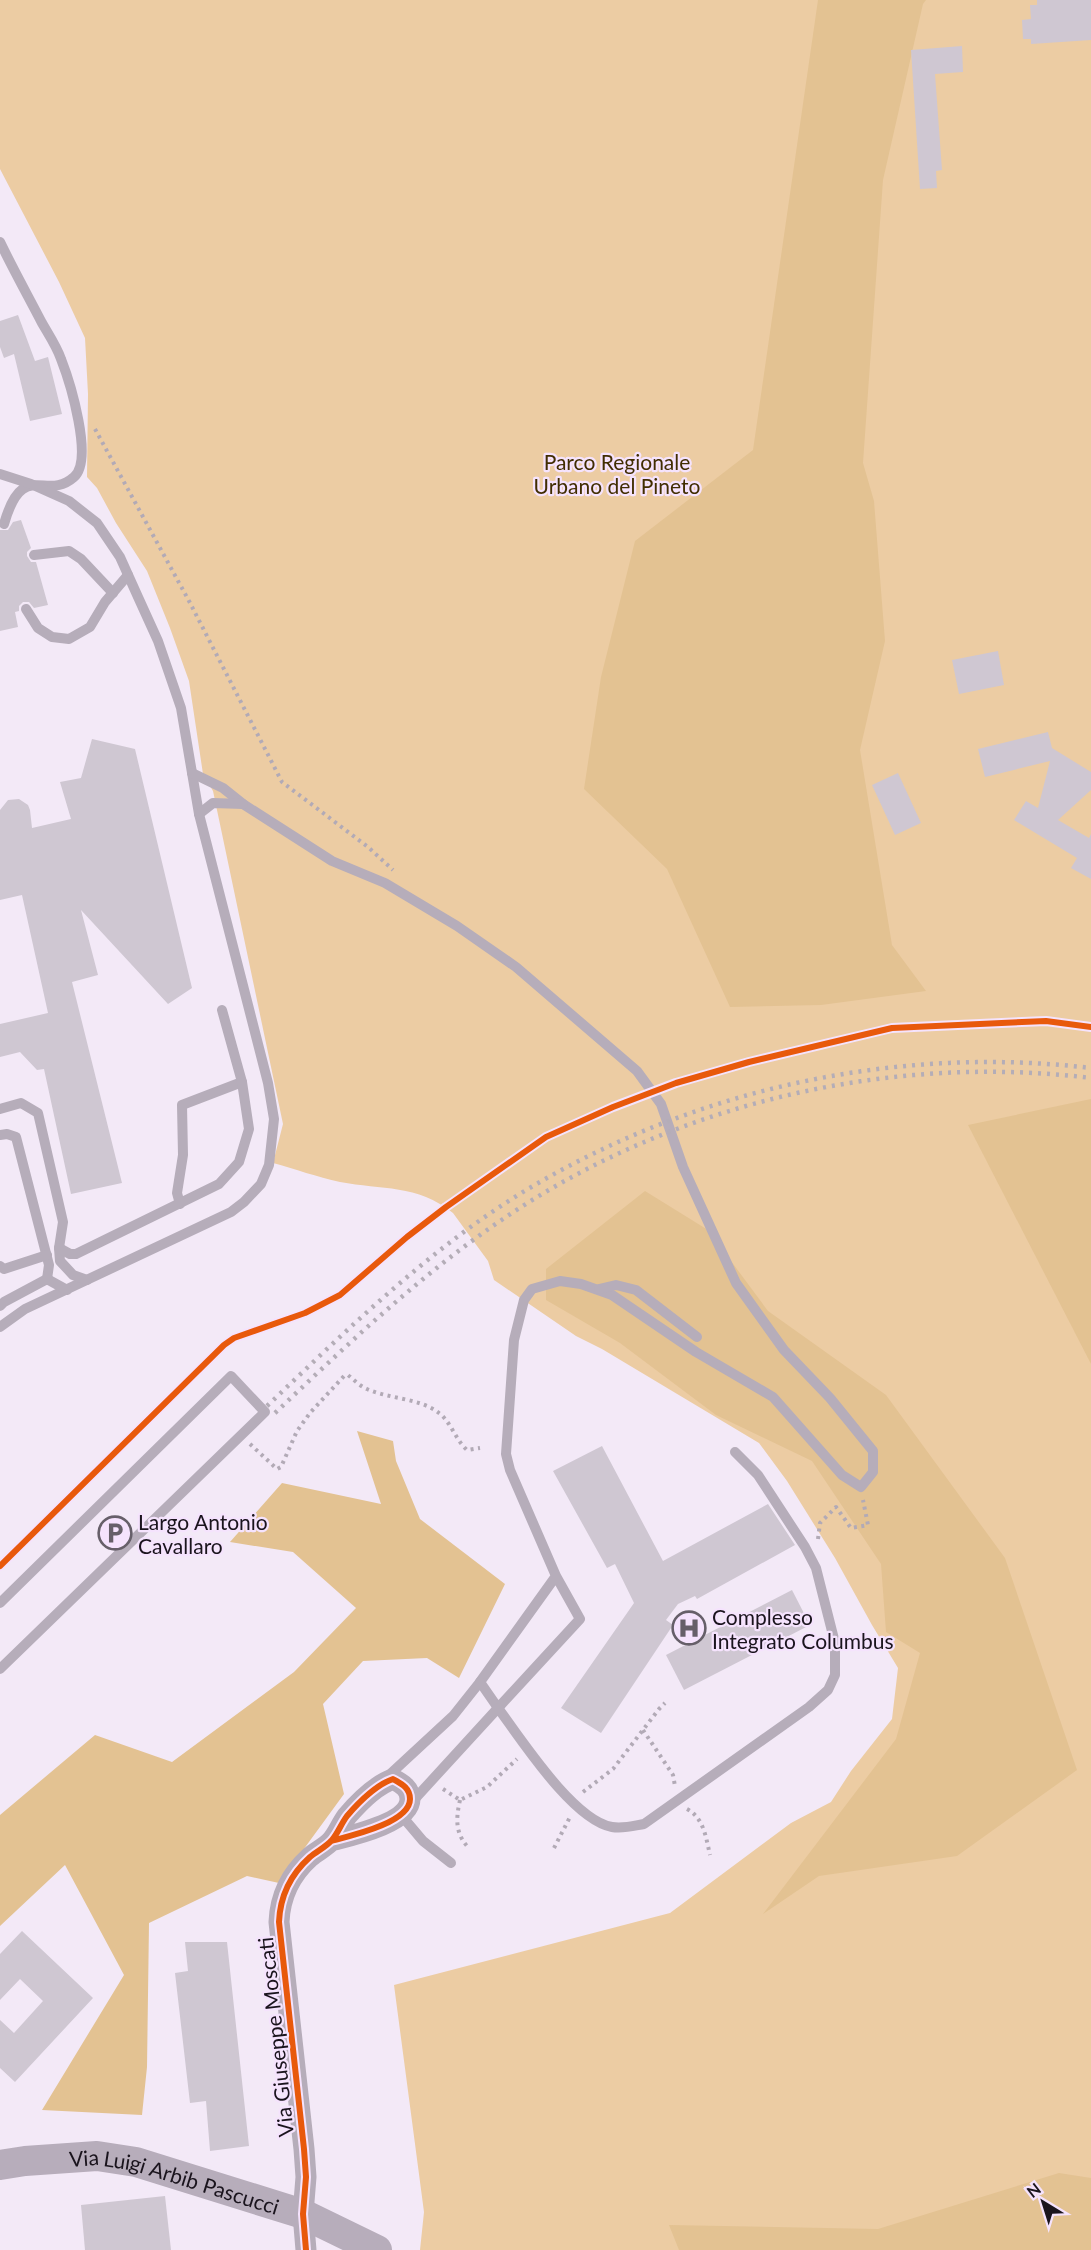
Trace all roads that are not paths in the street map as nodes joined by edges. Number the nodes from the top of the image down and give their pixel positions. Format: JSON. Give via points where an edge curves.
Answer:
{"nodes":[{"id":1,"x":0,"y":242,"type":"edge"},
{"id":2,"x":0,"y":474,"type":"edge"},
{"id":3,"x":31,"y":484,"type":"junction"},
{"id":4,"x":4,"y":524,"type":"dead end"},
{"id":5,"x":34,"y":555,"type":"dead end"},
{"id":6,"x":128,"y":575,"type":"junction"},
{"id":7,"x":113,"y":593,"type":"junction"},
{"id":8,"x":26,"y":609,"type":"dead end"},
{"id":9,"x":192,"y":772,"type":"junction"},
{"id":10,"x":243,"y":804,"type":"junction"},
{"id":11,"x":199,"y":814,"type":"junction"},
{"id":12,"x":222,"y":1010,"type":"dead end"},
{"id":13,"x":242,"y":1082,"type":"junction"},
{"id":14,"x":0,"y":1110,"type":"edge"},
{"id":15,"x":0,"y":1135,"type":"edge"},
{"id":16,"x":180,"y":1204,"type":"junction"},
{"id":17,"x":59,"y":1248,"type":"junction"},
{"id":18,"x":46,"y":1255,"type":"junction"},
{"id":19,"x":0,"y":1266,"type":"edge"},
{"id":20,"x":47,"y":1280,"type":"junction"},
{"id":21,"x":87,"y":1280,"type":"junction"},
{"id":22,"x":596,"y":1289,"type":"junction"},
{"id":23,"x":66,"y":1290,"type":"junction"},
{"id":24,"x":0,"y":1306,"type":"edge"},
{"id":25,"x":0,"y":1325,"type":"edge"},
{"id":26,"x":697,"y":1337,"type":"dead end"},
{"id":27,"x":735,"y":1452,"type":"dead end"},
{"id":28,"x":556,"y":1576,"type":"junction"},
{"id":29,"x":0,"y":1603,"type":"edge"},
{"id":30,"x":0,"y":1669,"type":"edge"},
{"id":31,"x":480,"y":1682,"type":"junction"},
{"id":32,"x":498,"y":1708,"type":"junction"},
{"id":33,"x":381,"y":1783,"type":"junction"},
{"id":34,"x":405,"y":1810,"type":"junction"},
{"id":35,"x":331,"y":1840,"type":"junction"},
{"id":36,"x":451,"y":1863,"type":"dead end"},
{"id":37,"x":0,"y":2165,"type":"edge"},
{"id":38,"x":303,"y":2214,"type":"junction"},
{"id":39,"x":306,"y":2250,"type":"edge"},
{"id":40,"x":377,"y":2250,"type":"edge"}],
"edges":[{"from":1,"to":3,"type":"lane","via":[[61,358],[83,443],[82,465],[77,475],[62,484]]},
{"from":2,"to":3,"type":"lane"},
{"from":3,"to":4,"type":"lane","via":[[10,505]]},
{"from":3,"to":6,"type":"lane","via":[[69,501],[98,523]]},
{"from":5,"to":7,"type":"lane","via":[[69,551]]},
{"from":6,"to":7,"type":"lane"},
{"from":6,"to":9,"type":"lane","via":[[172,678]]},
{"from":7,"to":8,"type":"lane","via":[[90,627],[69,639],[52,637],[38,628]]},
{"from":9,"to":10,"type":"lane"},
{"from":9,"to":11,"type":"lane"},
{"from":10,"to":11,"type":"lane","via":[[213,803]]},
{"from":10,"to":22,"type":"lane","via":[[332,861],[386,883],[457,926],[516,967],[637,1071],[661,1104],[682,1167],[736,1283],[784,1350],[873,1451],[873,1472],[861,1487],[843,1475],[773,1397],[696,1352],[612,1295]]},
{"from":11,"to":21,"type":"lane","via":[[268,1083],[274,1119],[269,1165],[261,1184],[231,1212]]},
{"from":12,"to":13,"type":"lane"},
{"from":13,"to":16,"type":"lane","via":[[249,1129],[239,1161],[219,1184]]},
{"from":13,"to":16,"type":"lane","via":[[182,1105],[183,1155],[177,1193]]},
{"from":14,"to":17,"type":"lane","via":[[21,1103],[38,1113],[63,1222]]},
{"from":15,"to":18,"type":"lane","via":[[16,1137]]},
{"from":16,"to":17,"type":"lane","via":[[76,1254]]},
{"from":17,"to":21,"type":"lane","via":[[60,1261],[73,1275]]},
{"from":18,"to":19,"type":"lane","via":[[4,1269]]},
{"from":18,"to":20,"type":"lane"},
{"from":20,"to":23,"type":"lane"},
{"from":20,"to":24,"type":"lane"},
{"from":21,"to":23,"type":"lane"},
{"from":22,"to":26,"type":"lane","via":[[616,1285],[636,1290]]},
{"from":22,"to":28,"type":"lane","via":[[560,1281],[532,1289],[524,1300],[514,1340],[507,1463]]},
{"from":23,"to":25,"type":"lane"},
{"from":27,"to":32,"type":"lane","via":[[758,1475],[816,1568],[835,1643],[835,1675],[828,1690],[644,1824],[626,1828],[609,1827],[587,1815],[554,1784]]},
{"from":28,"to":31,"type":"lane"},
{"from":28,"to":32,"type":"lane","via":[[580,1619]]},
{"from":29,"to":30,"type":"lane","via":[[231,1376],[265,1412]]},
{"from":31,"to":32,"type":"lane"},
{"from":31,"to":33,"type":"lane","via":[[453,1716]]},
{"from":32,"to":34,"type":"lane"},
{"from":33,"to":34,"type":"street","via":[[393,1779],[403,1784],[410,1793]]},
{"from":33,"to":35,"type":"street","name":"Via Giuseppe Moscati","via":[[348,1816]]},
{"from":34,"to":35,"type":"street","name":"Via Giuseppe Moscati","via":[[364,1833]]},
{"from":34,"to":36,"type":"lane","via":[[423,1841]]},
{"from":35,"to":38,"type":"street","name":"Via Giuseppe Moscati","via":[[298,1870],[283,1893],[279,1913],[304,2149]]},
{"from":37,"to":38,"type":"street","name":"Via Luigi Arbib Pascucci","via":[[97,2156],[120,2158]]},
{"from":38,"to":39,"type":"street","name":"Via Giuseppe Moscati"},
{"from":38,"to":40,"type":"street","name":"Via Luigi Arbib Pascucci"}]}
